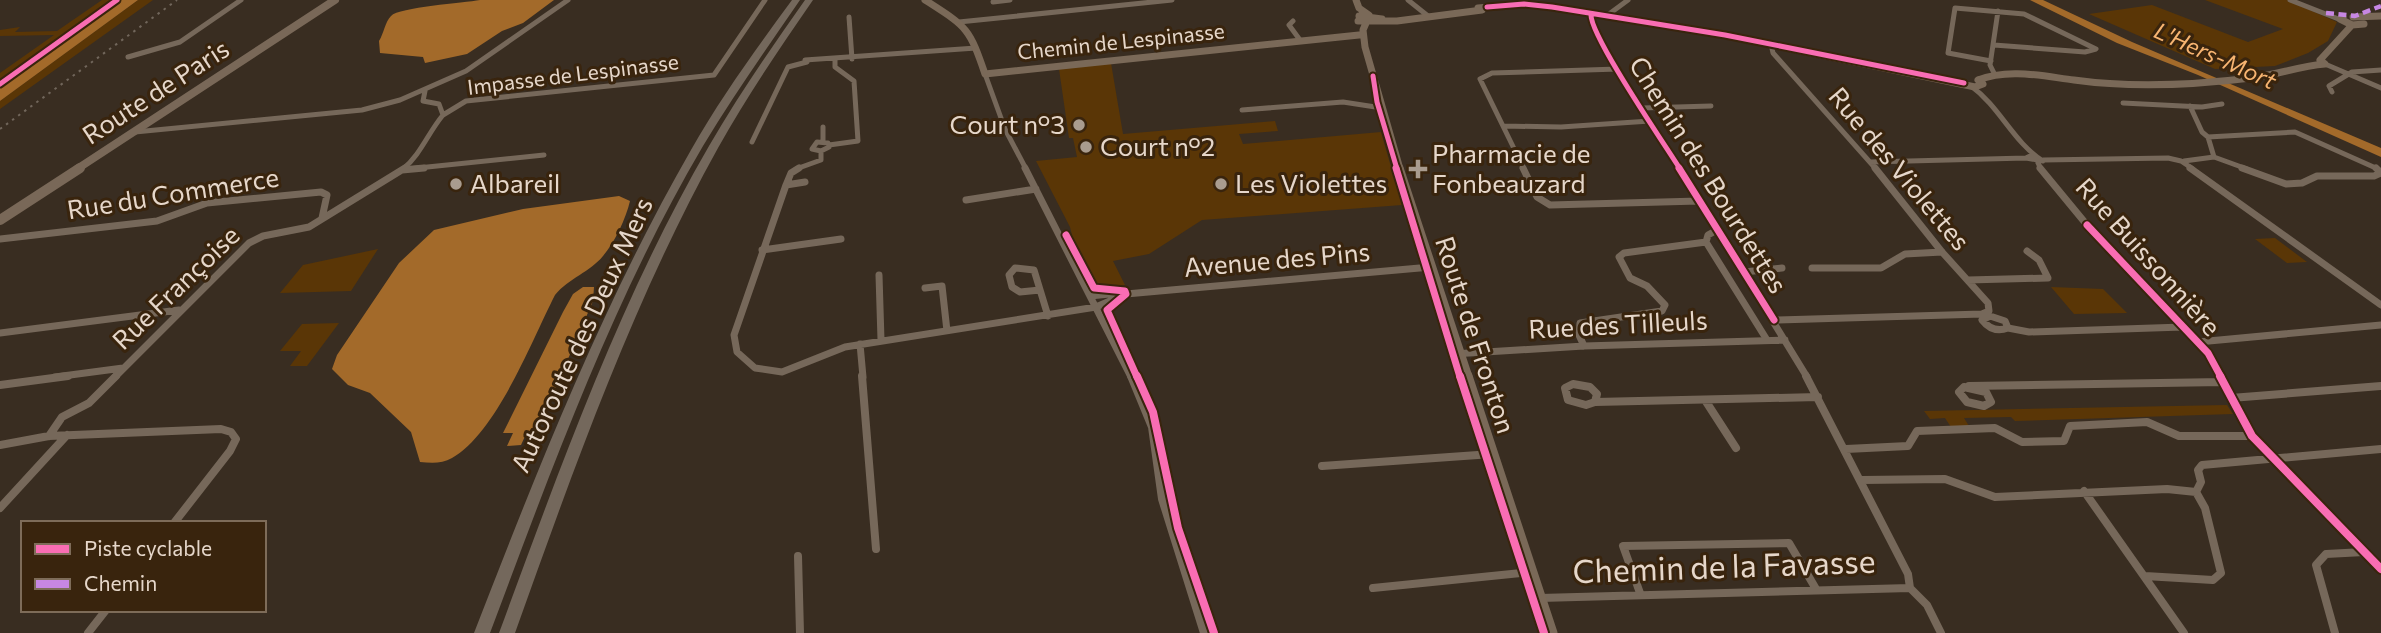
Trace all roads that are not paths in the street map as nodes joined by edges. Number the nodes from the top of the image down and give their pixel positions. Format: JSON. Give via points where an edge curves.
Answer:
{"nodes":[{"id":1,"x":241,"y":0,"type":"edge"},
{"id":2,"x":335,"y":0,"type":"edge"},
{"id":3,"x":568,"y":0,"type":"edge"},
{"id":4,"x":765,"y":0,"type":"edge"},
{"id":5,"x":796,"y":0,"type":"edge"},
{"id":6,"x":809,"y":0,"type":"edge"},
{"id":7,"x":925,"y":0,"type":"edge"},
{"id":8,"x":1010,"y":0,"type":"edge"},
{"id":9,"x":1172,"y":0,"type":"edge"},
{"id":10,"x":1355,"y":0,"type":"edge"},
{"id":11,"x":1408,"y":0,"type":"edge"},
{"id":12,"x":1628,"y":0,"type":"edge"},
{"id":13,"x":2290,"y":0,"type":"edge"},
{"id":14,"x":993,"y":2,"type":"dead end"},
{"id":15,"x":1482,"y":5,"type":"edge"},
{"id":16,"x":1998,"y":11,"type":"junction"},
{"id":17,"x":1591,"y":14,"type":"junction"},
{"id":18,"x":1429,"y":16,"type":"junction"},
{"id":19,"x":1605,"y":16,"type":"junction"},
{"id":20,"x":2381,"y":16,"type":"edge"},
{"id":21,"x":849,"y":17,"type":"dead end"},
{"id":22,"x":1366,"y":19,"type":"junction"},
{"id":23,"x":2342,"y":19,"type":"junction"},
{"id":24,"x":1293,"y":21,"type":"dead end"},
{"id":25,"x":2352,"y":21,"type":"junction"},
{"id":26,"x":959,"y":22,"type":"junction"},
{"id":27,"x":2344,"y":30,"type":"junction"},
{"id":28,"x":1359,"y":35,"type":"junction"},
{"id":29,"x":1300,"y":40,"type":"junction"},
{"id":30,"x":1771,"y":44,"type":"junction"},
{"id":31,"x":1994,"y":45,"type":"junction"},
{"id":32,"x":1365,"y":47,"type":"junction"},
{"id":33,"x":976,"y":48,"type":"junction"},
{"id":34,"x":128,"y":57,"type":"dead end"},
{"id":35,"x":852,"y":59,"type":"junction"},
{"id":36,"x":835,"y":61,"type":"junction"},
{"id":37,"x":1991,"y":61,"type":"junction"},
{"id":38,"x":2319,"y":62,"type":"junction"},
{"id":39,"x":1618,"y":69,"type":"junction"},
{"id":40,"x":2381,"y":70,"type":"edge"},
{"id":41,"x":1994,"y":73,"type":"junction"},
{"id":42,"x":985,"y":74,"type":"junction"},
{"id":43,"x":2349,"y":74,"type":"junction"},
{"id":44,"x":1980,"y":82,"type":"junction"},
{"id":45,"x":1967,"y":84,"type":"junction"},
{"id":46,"x":2381,"y":88,"type":"edge"},
{"id":47,"x":425,"y":91,"type":"junction"},
{"id":48,"x":2332,"y":92,"type":"dead end"},
{"id":49,"x":1986,"y":97,"type":"junction"},
{"id":50,"x":2123,"y":103,"type":"dead end"},
{"id":51,"x":2222,"y":104,"type":"dead end"},
{"id":52,"x":1381,"y":105,"type":"junction"},
{"id":53,"x":1711,"y":106,"type":"dead end"},
{"id":54,"x":2190,"y":106,"type":"junction"},
{"id":55,"x":1642,"y":108,"type":"junction"},
{"id":56,"x":1242,"y":110,"type":"dead end"},
{"id":57,"x":443,"y":115,"type":"junction"},
{"id":58,"x":1650,"y":121,"type":"junction"},
{"id":59,"x":1504,"y":126,"type":"junction"},
{"id":60,"x":823,"y":127,"type":"dead end"},
{"id":61,"x":134,"y":132,"type":"junction"},
{"id":62,"x":2208,"y":137,"type":"junction"},
{"id":63,"x":752,"y":142,"type":"dead end"},
{"id":64,"x":826,"y":143,"type":"junction"},
{"id":65,"x":821,"y":150,"type":"junction"},
{"id":66,"x":544,"y":155,"type":"dead end"},
{"id":67,"x":2029,"y":156,"type":"junction"},
{"id":68,"x":2214,"y":157,"type":"junction"},
{"id":69,"x":2181,"y":161,"type":"junction"},
{"id":70,"x":1870,"y":162,"type":"junction"},
{"id":71,"x":2040,"y":162,"type":"junction"},
{"id":72,"x":402,"y":170,"type":"junction"},
{"id":73,"x":805,"y":182,"type":"dead end"},
{"id":74,"x":786,"y":185,"type":"junction"},
{"id":75,"x":1036,"y":189,"type":"junction"},
{"id":76,"x":966,"y":200,"type":"dead end"},
{"id":77,"x":1699,"y":201,"type":"junction"},
{"id":78,"x":322,"y":218,"type":"junction"},
{"id":79,"x":0,"y":220,"type":"edge"},
{"id":80,"x":1717,"y":230,"type":"junction"},
{"id":81,"x":0,"y":239,"type":"edge"},
{"id":82,"x":841,"y":239,"type":"dead end"},
{"id":83,"x":1706,"y":242,"type":"junction"},
{"id":84,"x":762,"y":250,"type":"junction"},
{"id":85,"x":2026,"y":251,"type":"dead end"},
{"id":86,"x":1942,"y":252,"type":"junction"},
{"id":87,"x":1430,"y":267,"type":"junction"},
{"id":88,"x":1782,"y":268,"type":"dead end"},
{"id":89,"x":1812,"y":268,"type":"dead end"},
{"id":90,"x":1744,"y":272,"type":"junction"},
{"id":91,"x":879,"y":275,"type":"dead end"},
{"id":92,"x":1968,"y":280,"type":"junction"},
{"id":93,"x":925,"y":288,"type":"dead end"},
{"id":94,"x":1040,"y":290,"type":"junction"},
{"id":95,"x":1126,"y":294,"type":"junction"},
{"id":96,"x":1090,"y":296,"type":"junction"},
{"id":97,"x":2381,"y":305,"type":"edge"},
{"id":98,"x":1096,"y":307,"type":"junction"},
{"id":99,"x":180,"y":310,"type":"junction"},
{"id":100,"x":1983,"y":315,"type":"junction"},
{"id":101,"x":1048,"y":316,"type":"junction"},
{"id":102,"x":1774,"y":320,"type":"junction"},
{"id":103,"x":2180,"y":325,"type":"junction"},
{"id":104,"x":2381,"y":325,"type":"edge"},
{"id":105,"x":2008,"y":328,"type":"junction"},
{"id":106,"x":947,"y":331,"type":"junction"},
{"id":107,"x":0,"y":333,"type":"edge"},
{"id":108,"x":881,"y":340,"type":"junction"},
{"id":109,"x":1768,"y":340,"type":"junction"},
{"id":110,"x":1785,"y":340,"type":"junction"},
{"id":111,"x":2197,"y":342,"type":"junction"},
{"id":112,"x":860,"y":344,"type":"junction"},
{"id":113,"x":1584,"y":346,"type":"junction"},
{"id":114,"x":1456,"y":354,"type":"junction"},
{"id":115,"x":123,"y":368,"type":"junction"},
{"id":116,"x":2223,"y":382,"type":"junction"},
{"id":117,"x":0,"y":385,"type":"edge"},
{"id":118,"x":1969,"y":386,"type":"dead end"},
{"id":119,"x":2381,"y":386,"type":"edge"},
{"id":120,"x":1818,"y":397,"type":"junction"},
{"id":121,"x":2231,"y":398,"type":"junction"},
{"id":122,"x":1705,"y":400,"type":"junction"},
{"id":123,"x":1595,"y":402,"type":"dead end"},
{"id":124,"x":67,"y":435,"type":"junction"},
{"id":125,"x":49,"y":436,"type":"junction"},
{"id":126,"x":2252,"y":436,"type":"junction"},
{"id":127,"x":0,"y":445,"type":"edge"},
{"id":128,"x":1736,"y":448,"type":"dead end"},
{"id":129,"x":1846,"y":449,"type":"junction"},
{"id":130,"x":2381,"y":449,"type":"edge"},
{"id":131,"x":1492,"y":454,"type":"junction"},
{"id":132,"x":2274,"y":460,"type":"junction"},
{"id":133,"x":1322,"y":466,"type":"dead end"},
{"id":134,"x":1862,"y":480,"type":"junction"},
{"id":135,"x":2084,"y":491,"type":"junction"},
{"id":136,"x":2196,"y":492,"type":"junction"},
{"id":137,"x":0,"y":508,"type":"edge"},
{"id":138,"x":176,"y":521,"type":"edge"},
{"id":139,"x":876,"y":549,"type":"dead end"},
{"id":140,"x":2364,"y":552,"type":"junction"},
{"id":141,"x":798,"y":556,"type":"dead end"},
{"id":142,"x":2381,"y":569,"type":"edge"},
{"id":143,"x":1531,"y":572,"type":"junction"},
{"id":144,"x":2145,"y":576,"type":"junction"},
{"id":145,"x":1373,"y":588,"type":"dead end"},
{"id":146,"x":1910,"y":588,"type":"junction"},
{"id":147,"x":1816,"y":589,"type":"junction"},
{"id":148,"x":1640,"y":593,"type":"junction"},
{"id":149,"x":1540,"y":598,"type":"junction"},
{"id":150,"x":104,"y":612,"type":"edge"},
{"id":151,"x":88,"y":633,"type":"edge"},
{"id":152,"x":482,"y":633,"type":"edge"},
{"id":153,"x":507,"y":633,"type":"edge"},
{"id":154,"x":800,"y":633,"type":"edge"},
{"id":155,"x":1204,"y":633,"type":"edge"},
{"id":156,"x":1552,"y":633,"type":"edge"},
{"id":157,"x":1941,"y":633,"type":"edge"},
{"id":158,"x":2184,"y":633,"type":"edge"},
{"id":159,"x":2335,"y":633,"type":"edge"}],
"edges":[{"from":1,"to":34,"type":"street","via":[[180,42]]},
{"from":2,"to":61,"type":"main road","name":"Route de Paris"},
{"from":3,"to":47,"type":"street","via":[[466,71]]},
{"from":4,"to":57,"type":"street","name":"Impasse de Lespinasse","via":[[716,73],[466,101]]},
{"from":5,"to":152,"type":"highway","name":"Autoroute des Deux Mers","via":[[740,79],[640,253],[530,505]]},
{"from":6,"to":153,"type":"highway","name":"Autoroute des Deux Mers","via":[[722,133],[658,253],[564,478]]},
{"from":7,"to":26,"type":"street","name":"Chemin de Lespinasse"},
{"from":8,"to":14,"type":"street"},
{"from":9,"to":26,"type":"street"},
{"from":10,"to":22,"type":"street"},
{"from":11,"to":18,"type":"street"},
{"from":12,"to":19,"type":"street"},
{"from":13,"to":23,"type":"street"},
{"from":15,"to":17,"type":"street","via":[[1531,5]]},
{"from":15,"to":18,"type":"street"},
{"from":16,"to":31,"type":"street"},
{"from":16,"to":31,"type":"street","via":[[2024,14],[2096,49]]},
{"from":16,"to":37,"type":"street","via":[[1955,8],[1948,53]]},
{"from":17,"to":19,"type":"street"},
{"from":17,"to":39,"type":"street","name":"Chemin des Bourdettes","via":[[1590,22]]},
{"from":18,"to":22,"type":"street"},
{"from":19,"to":30,"type":"street"},
{"from":20,"to":25,"type":"street","via":[[2366,19],[2363,25]]},
{"from":21,"to":35,"type":"street"},
{"from":22,"to":28,"type":"street"},
{"from":22,"to":32,"type":"street"},
{"from":23,"to":25,"type":"street"},
{"from":23,"to":27,"type":"street"},
{"from":24,"to":29,"type":"street","via":[[1289,25]]},
{"from":25,"to":27,"type":"street"},
{"from":26,"to":33,"type":"street","name":"Chemin de Lespinasse"},
{"from":27,"to":38,"type":"street"},
{"from":28,"to":29,"type":"street","name":"Chemin de Lespinasse"},
{"from":28,"to":32,"type":"street"},
{"from":29,"to":42,"type":"street","name":"Chemin de Lespinasse"},
{"from":30,"to":45,"type":"street"},
{"from":30,"to":70,"type":"street","name":"Rue des Violettes","via":[[1773,53]]},
{"from":31,"to":37,"type":"street"},
{"from":32,"to":52,"type":"street","name":"Route de Fronton"},
{"from":33,"to":35,"type":"street"},
{"from":33,"to":42,"type":"street","name":"Chemin de Lespinasse"},
{"from":35,"to":36,"type":"street"},
{"from":36,"to":63,"type":"street","via":[[806,61],[788,67]]},
{"from":36,"to":64,"type":"street","via":[[841,74],[854,81],[858,141]]},
{"from":37,"to":41,"type":"street"},
{"from":38,"to":41,"type":"street","via":[[2241,79],[2164,84]]},
{"from":38,"to":43,"type":"street"},
{"from":39,"to":55,"type":"street","name":"Chemin des Bourdettes"},
{"from":39,"to":59,"type":"street","via":[[1485,75],[1480,79]]},
{"from":40,"to":43,"type":"street","via":[[2364,68]]},
{"from":41,"to":44,"type":"street"},
{"from":42,"to":75,"type":"street","via":[[1005,129]]},
{"from":43,"to":46,"type":"street"},
{"from":43,"to":48,"type":"street","via":[[2334,79],[2329,86]]},
{"from":44,"to":45,"type":"street"},
{"from":44,"to":49,"type":"street"},
{"from":45,"to":49,"type":"street"},
{"from":47,"to":57,"type":"street","via":[[423,101],[439,104]]},
{"from":47,"to":61,"type":"street","via":[[362,110]]},
{"from":49,"to":67,"type":"street"},
{"from":50,"to":54,"type":"street"},
{"from":51,"to":54,"type":"street"},
{"from":52,"to":56,"type":"street","via":[[1343,102]]},
{"from":52,"to":87,"type":"street","name":"Route de Fronton"},
{"from":53,"to":55,"type":"street"},
{"from":54,"to":62,"type":"street"},
{"from":55,"to":58,"type":"street","name":"Chemin des Bourdettes"},
{"from":57,"to":72,"type":"street","name":"Rue Françoise","via":[[418,157]]},
{"from":58,"to":59,"type":"street"},
{"from":58,"to":77,"type":"street","name":"Chemin des Bourdettes"},
{"from":59,"to":77,"type":"street","via":[[1537,197],[1550,205]]},
{"from":60,"to":64,"type":"street"},
{"from":61,"to":79,"type":"main road","name":"Route de Paris"},
{"from":62,"to":68,"type":"street"},
{"from":62,"to":68,"type":"street","via":[[2295,132],[2375,166],[2381,173],[2317,176],[2286,184]]},
{"from":64,"to":65,"type":"street"},
{"from":64,"to":65,"type":"street","via":[[811,148]]},
{"from":65,"to":74,"type":"street","via":[[821,160],[795,168]]},
{"from":66,"to":72,"type":"street"},
{"from":67,"to":70,"type":"street"},
{"from":67,"to":71,"type":"street"},
{"from":68,"to":69,"type":"street"},
{"from":69,"to":71,"type":"street"},
{"from":69,"to":97,"type":"street"},
{"from":70,"to":86,"type":"street","name":"Rue des Violettes"},
{"from":71,"to":103,"type":"street","name":"Rue Buissonnière","via":[[2042,173]]},
{"from":72,"to":78,"type":"street","name":"Rue Françoise"},
{"from":73,"to":74,"type":"street"},
{"from":74,"to":84,"type":"street"},
{"from":75,"to":76,"type":"street"},
{"from":75,"to":96,"type":"street"},
{"from":77,"to":80,"type":"street","name":"Chemin des Bourdettes"},
{"from":78,"to":81,"type":"street","name":"Rue du Commerce","via":[[327,195],[321,192],[207,203],[157,221]]},
{"from":78,"to":99,"type":"street","name":"Rue Françoise","via":[[309,227],[249,243]]},
{"from":80,"to":83,"type":"street","name":"Chemin des Bourdettes"},
{"from":80,"to":90,"type":"street","name":"Chemin des Bourdettes"},
{"from":82,"to":84,"type":"street"},
{"from":83,"to":109,"type":"street","name":"Chemin des Bourdettes"},
{"from":83,"to":113,"type":"street","via":[[1623,253],[1619,257],[1629,278],[1647,286],[1665,305],[1662,311],[1580,323]]},
{"from":84,"to":112,"type":"street","name":"Avenue des Pins","via":[[734,335],[737,352],[745,361],[764,371],[782,372]]},
{"from":85,"to":92,"type":"street","via":[[2039,260],[2048,278]]},
{"from":86,"to":89,"type":"street","via":[[1905,254],[1881,268]]},
{"from":86,"to":92,"type":"street","name":"Rue des Violettes"},
{"from":87,"to":95,"type":"street","name":"Avenue des Pins"},
{"from":87,"to":114,"type":"street","name":"Route de Fronton"},
{"from":88,"to":90,"type":"street"},
{"from":90,"to":102,"type":"street","name":"Chemin des Bourdettes"},
{"from":91,"to":108,"type":"street"},
{"from":92,"to":100,"type":"street","name":"Rue des Violettes","via":[[1990,307]]},
{"from":93,"to":106,"type":"street","via":[[942,286]]},
{"from":94,"to":94,"type":"street","via":[[1034,270],[1015,268],[1009,275],[1012,288],[1020,292]]},
{"from":94,"to":101,"type":"street"},
{"from":95,"to":96,"type":"street","name":"Avenue des Pins"},
{"from":95,"to":98,"type":"street","name":"Avenue des Pins"},
{"from":96,"to":98,"type":"street"},
{"from":98,"to":101,"type":"street","name":"Avenue des Pins"},
{"from":98,"to":155,"type":"street","via":[[1152,427],[1162,499]]},
{"from":99,"to":107,"type":"street"},
{"from":99,"to":115,"type":"street","name":"Rue Françoise"},
{"from":100,"to":102,"type":"street"},
{"from":100,"to":105,"type":"street","via":[[2000,318]]},
{"from":100,"to":105,"type":"street","via":[[1991,328]]},
{"from":101,"to":106,"type":"street","name":"Avenue des Pins"},
{"from":102,"to":110,"type":"street","name":"Chemin des Bourdettes"},
{"from":103,"to":105,"type":"street","via":[[2029,332]]},
{"from":103,"to":111,"type":"street","name":"Rue Buissonnière"},
{"from":104,"to":111,"type":"street"},
{"from":106,"to":108,"type":"street","name":"Avenue des Pins"},
{"from":108,"to":112,"type":"street","name":"Avenue des Pins"},
{"from":109,"to":110,"type":"street","name":"Rue des Tilleuls"},
{"from":109,"to":113,"type":"street","name":"Rue des Tilleuls"},
{"from":110,"to":120,"type":"street","name":"Chemin des Bourdettes"},
{"from":111,"to":116,"type":"street","name":"Rue Buissonnière"},
{"from":112,"to":139,"type":"street"},
{"from":113,"to":114,"type":"street","name":"Rue des Tilleuls"},
{"from":114,"to":131,"type":"street","name":"Route de Fronton"},
{"from":115,"to":117,"type":"street"},
{"from":115,"to":125,"type":"street","name":"Rue Françoise","via":[[89,403],[62,417]]},
{"from":116,"to":118,"type":"street"},
{"from":116,"to":121,"type":"street","name":"Rue Buissonnière"},
{"from":119,"to":121,"type":"street"},
{"from":120,"to":122,"type":"street"},
{"from":120,"to":129,"type":"street"},
{"from":121,"to":126,"type":"street","name":"Rue Buissonnière"},
{"from":122,"to":123,"type":"street"},
{"from":122,"to":128,"type":"street"},
{"from":124,"to":125,"type":"street"},
{"from":124,"to":137,"type":"street"},
{"from":124,"to":138,"type":"street","via":[[201,429],[231,432],[236,439],[230,451]]},
{"from":125,"to":127,"type":"street"},
{"from":126,"to":129,"type":"street","via":[[2179,436],[2147,422],[2070,426],[2064,441],[2021,442],[1995,428],[1917,431],[1908,446]]},
{"from":126,"to":132,"type":"street","name":"Rue Buissonnière"},
{"from":129,"to":134,"type":"street"},
{"from":130,"to":132,"type":"street"},
{"from":131,"to":133,"type":"street"},
{"from":131,"to":143,"type":"street","name":"Route de Fronton"},
{"from":132,"to":136,"type":"street","via":[[2202,465]]},
{"from":132,"to":140,"type":"street","name":"Rue Buissonnière"},
{"from":134,"to":135,"type":"street","via":[[1945,479],[1995,496]]},
{"from":134,"to":146,"type":"street","via":[[1908,574]]},
{"from":135,"to":136,"type":"street"},
{"from":135,"to":144,"type":"street"},
{"from":136,"to":144,"type":"street","via":[[2205,508],[2219,577]]},
{"from":140,"to":142,"type":"street","name":"Rue Buissonnière"},
{"from":140,"to":159,"type":"street","via":[[2326,554],[2316,565]]},
{"from":141,"to":154,"type":"street"},
{"from":143,"to":145,"type":"street"},
{"from":143,"to":149,"type":"street","name":"Route de Fronton"},
{"from":144,"to":158,"type":"street"},
{"from":146,"to":147,"type":"street","name":"Chemin de la Favasse"},
{"from":146,"to":157,"type":"street","via":[[1927,605]]},
{"from":147,"to":148,"type":"street","name":"Chemin de la Favasse"},
{"from":147,"to":148,"type":"street","via":[[1789,543],[1623,546]]},
{"from":148,"to":149,"type":"street","name":"Chemin de la Favasse"},
{"from":149,"to":156,"type":"street","name":"Route de Fronton"},
{"from":150,"to":151,"type":"street"}]}
